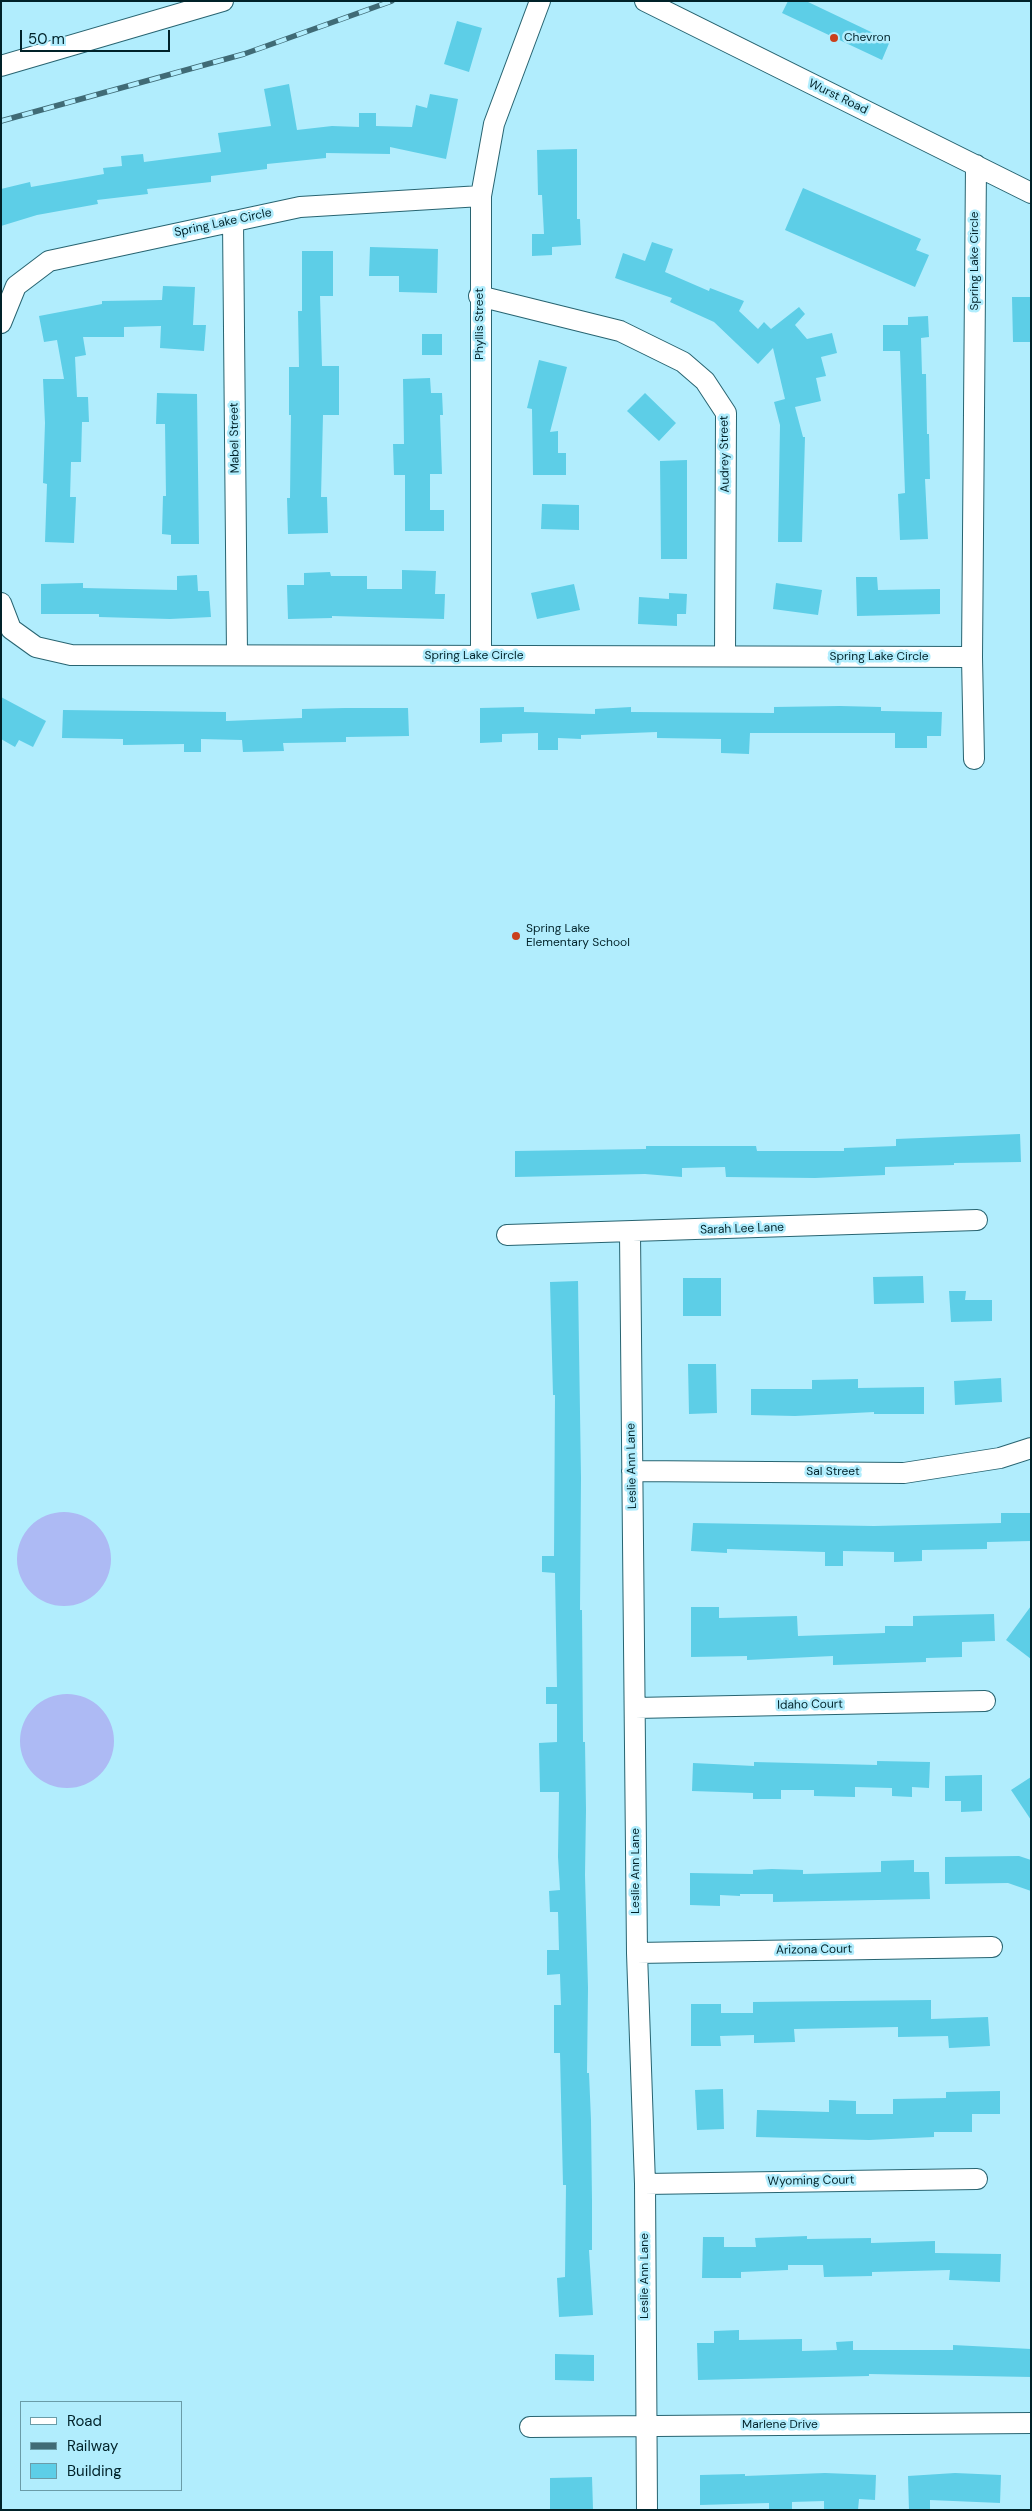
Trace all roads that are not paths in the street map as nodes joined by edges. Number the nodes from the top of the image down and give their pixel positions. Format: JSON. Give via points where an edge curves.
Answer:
{"nodes":[{"id":1,"x":223,"y":1,"type":"edge"},
{"id":2,"x":540,"y":1,"type":"edge"},
{"id":3,"x":645,"y":1,"type":"edge"},
{"id":4,"x":1,"y":66,"type":"edge"},
{"id":5,"x":976,"y":165,"type":"junction"},
{"id":6,"x":1031,"y":194,"type":"edge"},
{"id":7,"x":480,"y":196,"type":"junction"},
{"id":8,"x":232,"y":221,"type":"junction"},
{"id":9,"x":479,"y":296,"type":"junction"},
{"id":10,"x":1,"y":322,"type":"edge"},
{"id":11,"x":1,"y":602,"type":"edge"},
{"id":12,"x":237,"y":655,"type":"junction"},
{"id":13,"x":482,"y":656,"type":"junction"},
{"id":14,"x":725,"y":656,"type":"junction"},
{"id":15,"x":972,"y":657,"type":"junction"},
{"id":16,"x":974,"y":759,"type":"dead end"},
{"id":17,"x":977,"y":1220,"type":"dead end"},
{"id":18,"x":630,"y":1233,"type":"junction"},
{"id":19,"x":507,"y":1235,"type":"dead end"},
{"id":20,"x":1031,"y":1448,"type":"edge"},
{"id":21,"x":632,"y":1471,"type":"junction"},
{"id":22,"x":984,"y":1701,"type":"dead end"},
{"id":23,"x":635,"y":1708,"type":"junction"},
{"id":24,"x":992,"y":1947,"type":"dead end"},
{"id":25,"x":636,"y":1953,"type":"junction"},
{"id":26,"x":977,"y":2179,"type":"dead end"},
{"id":27,"x":645,"y":2184,"type":"junction"},
{"id":28,"x":1031,"y":2424,"type":"edge"},
{"id":29,"x":646,"y":2426,"type":"junction"},
{"id":30,"x":530,"y":2427,"type":"dead end"},
{"id":31,"x":647,"y":2510,"type":"edge"}],
"edges":[{"from":1,"to":4,"type":"street"},
{"from":2,"to":7,"type":"street","name":"Phyllis Street","via":[[494,124]]},
{"from":3,"to":5,"type":"street","name":"Wurst Road"},
{"from":5,"to":6,"type":"street","name":"Wurst Road"},
{"from":5,"to":15,"type":"street","name":"Spring Lake Circle"},
{"from":7,"to":8,"type":"street","name":"Spring Lake Circle","via":[[300,207]]},
{"from":7,"to":9,"type":"street","name":"Phyllis Street"},
{"from":8,"to":10,"type":"street","name":"Spring Lake Circle","via":[[49,261],[16,286]]},
{"from":8,"to":12,"type":"street","name":"Mabel Street"},
{"from":9,"to":13,"type":"street","name":"Phyllis Street"},
{"from":9,"to":14,"type":"street","name":"Audrey Street","via":[[620,331],[682,362],[705,382],[726,413]]},
{"from":11,"to":12,"type":"street","name":"Spring Lake Circle","via":[[11,629],[36,647],[71,654]]},
{"from":12,"to":13,"type":"street","name":"Spring Lake Circle"},
{"from":13,"to":14,"type":"street","name":"Spring Lake Circle"},
{"from":14,"to":15,"type":"street","name":"Spring Lake Circle"},
{"from":15,"to":16,"type":"street","name":"Spring Lake Circle"},
{"from":17,"to":18,"type":"street","name":"Sarah Lee Lane"},
{"from":18,"to":19,"type":"street","name":"Sarah Lee Lane"},
{"from":18,"to":21,"type":"street","name":"Leslie Ann Lane"},
{"from":20,"to":21,"type":"street","name":"Sal Street","via":[[1000,1458],[904,1473]]},
{"from":21,"to":23,"type":"street","name":"Leslie Ann Lane"},
{"from":22,"to":23,"type":"street","name":"Idaho Court"},
{"from":23,"to":25,"type":"street","name":"Leslie Ann Lane"},
{"from":24,"to":25,"type":"street","name":"Arizona Court"},
{"from":25,"to":27,"type":"street","name":"Leslie Ann Lane"},
{"from":26,"to":27,"type":"street","name":"Wyoming Court"},
{"from":27,"to":29,"type":"street","name":"Leslie Ann Lane"},
{"from":28,"to":29,"type":"street","name":"Marlene Drive"},
{"from":29,"to":30,"type":"street","name":"Marlene Drive"},
{"from":29,"to":31,"type":"street","name":"Leslie Ann Lane"}]}
